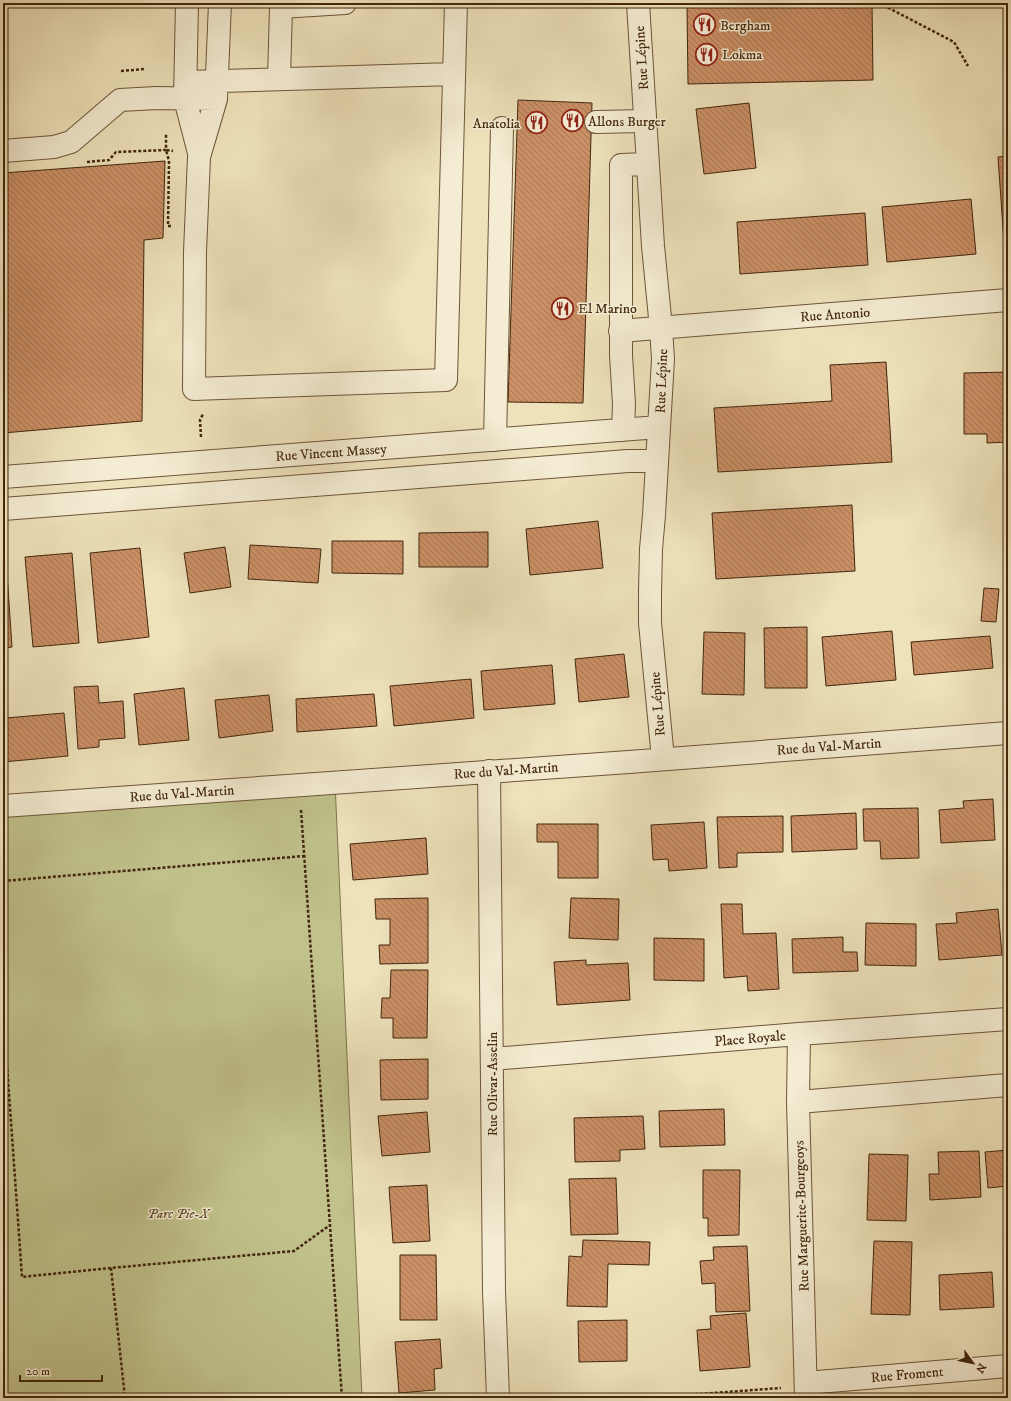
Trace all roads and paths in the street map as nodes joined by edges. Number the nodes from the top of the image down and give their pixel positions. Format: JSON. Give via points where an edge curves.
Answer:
{"nodes":[{"id":1,"x":187,"y":3,"type":"edge"},
{"id":2,"x":220,"y":3,"type":"edge"},
{"id":3,"x":344,"y":3,"type":"edge"},
{"id":4,"x":456,"y":3,"type":"edge"},
{"id":5,"x":638,"y":3,"type":"edge"},
{"id":6,"x":879,"y":3,"type":"edge"},
{"id":7,"x":968,"y":66,"type":"dead end"},
{"id":8,"x":145,"y":70,"type":"dead end"},
{"id":9,"x":121,"y":71,"type":"dead end"},
{"id":10,"x":454,"y":74,"type":"junction"},
{"id":11,"x":280,"y":79,"type":"junction"},
{"id":12,"x":186,"y":90,"type":"junction"},
{"id":13,"x":216,"y":90,"type":"junction"},
{"id":14,"x":645,"y":121,"type":"junction"},
{"id":15,"x":596,"y":122,"type":"dead end"},
{"id":16,"x":502,"y":128,"type":"dead end"},
{"id":17,"x":166,"y":130,"type":"dead end"},
{"id":18,"x":166,"y":150,"type":"junction"},
{"id":19,"x":3,"y":151,"type":"edge"},
{"id":20,"x":199,"y":153,"type":"junction"},
{"id":21,"x":87,"y":162,"type":"dead end"},
{"id":22,"x":647,"y":164,"type":"junction"},
{"id":23,"x":175,"y":226,"type":"dead end"},
{"id":24,"x":653,"y":246,"type":"junction"},
{"id":25,"x":621,"y":250,"type":"junction"},
{"id":26,"x":1008,"y":300,"type":"edge"},
{"id":27,"x":661,"y":328,"type":"junction"},
{"id":28,"x":620,"y":331,"type":"junction"},
{"id":29,"x":200,"y":420,"type":"dead end"},
{"id":30,"x":659,"y":427,"type":"junction"},
{"id":31,"x":623,"y":430,"type":"junction"},
{"id":32,"x":495,"y":440,"type":"junction"},
{"id":33,"x":201,"y":442,"type":"dead end"},
{"id":34,"x":657,"y":461,"type":"junction"},
{"id":35,"x":3,"y":477,"type":"edge"},
{"id":36,"x":3,"y":509,"type":"edge"},
{"id":37,"x":1008,"y":733,"type":"edge"},
{"id":38,"x":663,"y":759,"type":"junction"},
{"id":39,"x":489,"y":771,"type":"junction"},
{"id":40,"x":299,"y":784,"type":"junction"},
{"id":41,"x":3,"y":806,"type":"edge"},
{"id":42,"x":304,"y":856,"type":"junction"},
{"id":43,"x":3,"y":881,"type":"edge"},
{"id":44,"x":3,"y":1009,"type":"edge"},
{"id":45,"x":1008,"y":1020,"type":"edge"},
{"id":46,"x":800,"y":1034,"type":"junction"},
{"id":47,"x":492,"y":1059,"type":"junction"},
{"id":48,"x":1008,"y":1085,"type":"edge"},
{"id":49,"x":798,"y":1102,"type":"junction"},
{"id":50,"x":331,"y":1224,"type":"junction"},
{"id":51,"x":111,"y":1268,"type":"junction"},
{"id":52,"x":1008,"y":1366,"type":"edge"},
{"id":53,"x":800,"y":1390,"type":"edge"},
{"id":54,"x":125,"y":1398,"type":"edge"},
{"id":55,"x":342,"y":1398,"type":"edge"},
{"id":56,"x":498,"y":1398,"type":"edge"},
{"id":57,"x":645,"y":1398,"type":"edge"}],
"edges":[{"from":1,"to":12,"type":"street"},
{"from":2,"to":13,"type":"street"},
{"from":3,"to":11,"type":"street","via":[[281,7]]},
{"from":4,"to":10,"type":"street"},
{"from":5,"to":14,"type":"street","name":"Rue Lépine"},
{"from":6,"to":7,"type":"path","via":[[954,42]]},
{"from":8,"to":9,"type":"path"},
{"from":10,"to":11,"type":"street"},
{"from":10,"to":20,"type":"street","via":[[446,380],[194,389]]},
{"from":11,"to":13,"type":"street"},
{"from":12,"to":13,"type":"street"},
{"from":12,"to":19,"type":"street","via":[[156,98],[120,100],[71,142],[54,147]]},
{"from":12,"to":20,"type":"street"},
{"from":13,"to":20,"type":"street"},
{"from":14,"to":15,"type":"street"},
{"from":14,"to":22,"type":"street","name":"Rue Lépine"},
{"from":16,"to":32,"type":"street"},
{"from":17,"to":18,"type":"path"},
{"from":18,"to":21,"type":"path","via":[[116,152],[109,160]]},
{"from":18,"to":23,"type":"path","via":[[169,161],[168,226]]},
{"from":22,"to":24,"type":"street","name":"Rue Lépine"},
{"from":22,"to":25,"type":"street","via":[[621,165]]},
{"from":24,"to":25,"type":"street"},
{"from":24,"to":27,"type":"street","name":"Rue Lépine"},
{"from":25,"to":28,"type":"street"},
{"from":26,"to":27,"type":"street","name":"Rue Antonio"},
{"from":27,"to":28,"type":"street","name":"Rue Antonio"},
{"from":27,"to":30,"type":"street","name":"Rue Lépine","via":[[663,359]]},
{"from":28,"to":31,"type":"street"},
{"from":29,"to":33,"type":"path"},
{"from":30,"to":31,"type":"street","name":"Rue Vincent Massey"},
{"from":30,"to":34,"type":"street","name":"Rue Lépine"},
{"from":31,"to":32,"type":"street","name":"Rue Vincent Massey"},
{"from":32,"to":35,"type":"street","name":"Rue Vincent Massey"},
{"from":34,"to":36,"type":"street","via":[[628,461]]},
{"from":34,"to":38,"type":"street","name":"Rue Lépine","via":[[651,549],[650,623]]},
{"from":37,"to":38,"type":"street","name":"Rue du Val-Martin"},
{"from":38,"to":39,"type":"street","name":"Rue du Val-Martin"},
{"from":39,"to":40,"type":"street","name":"Rue du Val-Martin"},
{"from":39,"to":47,"type":"street","name":"Rue Olivar-Asselin"},
{"from":40,"to":41,"type":"street","name":"Rue du Val-Martin"},
{"from":40,"to":42,"type":"path"},
{"from":42,"to":43,"type":"path"},
{"from":42,"to":50,"type":"path"},
{"from":44,"to":51,"type":"path","via":[[22,1277]]},
{"from":45,"to":46,"type":"street","name":"Place Royale"},
{"from":46,"to":47,"type":"street","name":"Place Royale"},
{"from":46,"to":49,"type":"street","name":"Rue Marguerite-Bourgeoys"},
{"from":47,"to":56,"type":"street","name":"Rue Olivar-Asselin","via":[[494,1291]]},
{"from":48,"to":49,"type":"street"},
{"from":49,"to":53,"type":"street","name":"Rue Marguerite-Bourgeoys"},
{"from":50,"to":51,"type":"path","via":[[294,1251]]},
{"from":50,"to":55,"type":"path"},
{"from":51,"to":54,"type":"path"},
{"from":52,"to":53,"type":"street","name":"Rue Froment"},
{"from":53,"to":57,"type":"path"}]}
